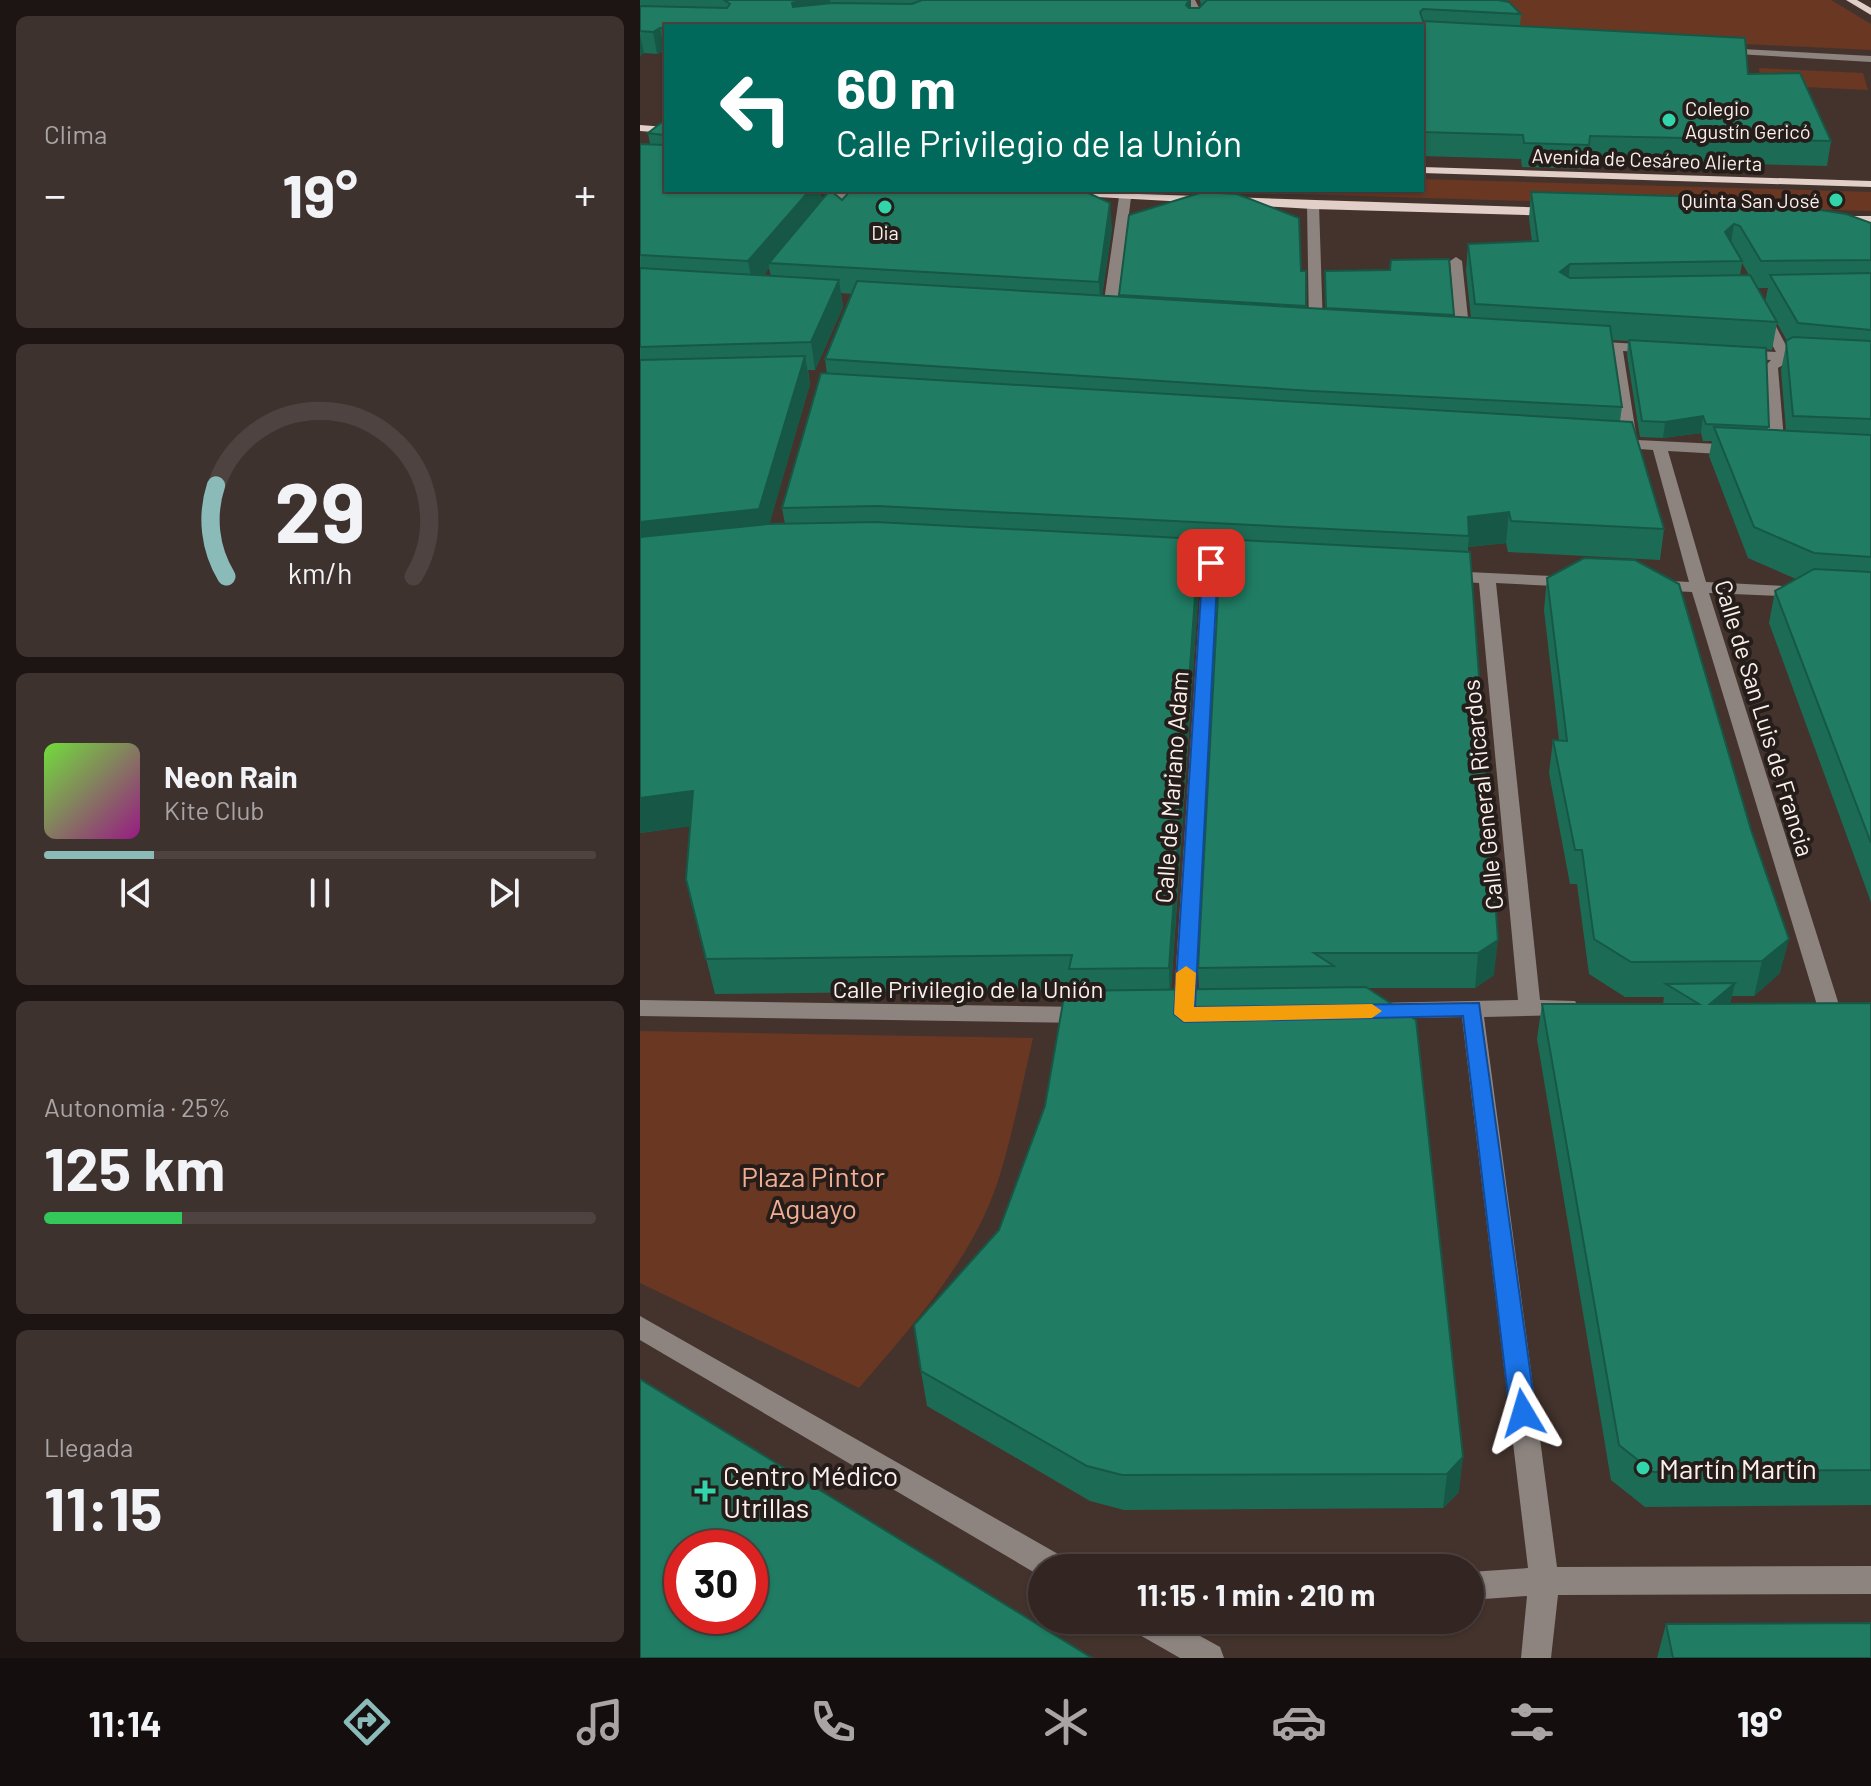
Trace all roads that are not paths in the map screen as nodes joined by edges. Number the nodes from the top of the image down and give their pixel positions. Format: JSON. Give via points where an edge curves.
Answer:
{"nodes":[{"id":1,"x":1190,"y":0,"type":"edge"},
{"id":2,"x":1851,"y":0,"type":"edge"},
{"id":3,"x":1871,"y":12,"type":"edge"},
{"id":4,"x":1196,"y":24,"type":"edge"},
{"id":5,"x":1703,"y":50,"type":"edge"},
{"id":6,"x":1871,"y":59,"type":"edge"},
{"id":7,"x":640,"y":128,"type":"edge"},
{"id":8,"x":664,"y":128,"type":"edge"},
{"id":9,"x":1424,"y":170,"type":"edge"},
{"id":10,"x":1871,"y":184,"type":"edge"},
{"id":11,"x":843,"y":192,"type":"edge"},
{"id":12,"x":1087,"y":192,"type":"edge"},
{"id":13,"x":1124,"y":193,"type":"edge"},
{"id":14,"x":1313,"y":205,"type":"junction"},
{"id":15,"x":1577,"y":212,"type":"edge"},
{"id":16,"x":1826,"y":219,"type":"edge"},
{"id":17,"x":1871,"y":220,"type":"edge"},
{"id":18,"x":815,"y":226,"type":"edge"},
{"id":19,"x":1456,"y":261,"type":"dead end"},
{"id":20,"x":1756,"y":303,"type":"edge"},
{"id":21,"x":1093,"y":314,"type":"edge"},
{"id":22,"x":1109,"y":315,"type":"junction"},
{"id":23,"x":1129,"y":317,"type":"edge"},
{"id":24,"x":1301,"y":327,"type":"edge"},
{"id":25,"x":1463,"y":337,"type":"edge"},
{"id":26,"x":1567,"y":344,"type":"edge"},
{"id":27,"x":1615,"y":347,"type":"junction"},
{"id":28,"x":1677,"y":351,"type":"edge"},
{"id":29,"x":1723,"y":353,"type":"edge"},
{"id":30,"x":1785,"y":357,"type":"junction"},
{"id":31,"x":1828,"y":360,"type":"edge"},
{"id":32,"x":1601,"y":442,"type":"edge"},
{"id":33,"x":1630,"y":443,"type":"junction"},
{"id":34,"x":1659,"y":445,"type":"junction"},
{"id":35,"x":1164,"y":560,"type":"edge"},
{"id":36,"x":1211,"y":563,"type":"junction"},
{"id":37,"x":1272,"y":566,"type":"edge"},
{"id":38,"x":1425,"y":574,"type":"edge"},
{"id":39,"x":1487,"y":578,"type":"junction"},
{"id":40,"x":1589,"y":582,"type":"edge"},
{"id":41,"x":1633,"y":584,"type":"edge"},
{"id":42,"x":1699,"y":587,"type":"junction"},
{"id":43,"x":1824,"y":594,"type":"edge"},
{"id":44,"x":1797,"y":1005,"type":"edge"},
{"id":45,"x":1828,"y":1005,"type":"junction"},
{"id":46,"x":1857,"y":1005,"type":"edge"},
{"id":47,"x":1530,"y":1007,"type":"junction"},
{"id":48,"x":1594,"y":1007,"type":"edge"},
{"id":49,"x":640,"y":1008,"type":"edge"},
{"id":50,"x":1472,"y":1008,"type":"junction"},
{"id":51,"x":1349,"y":1011,"type":"edge"},
{"id":52,"x":1184,"y":1014,"type":"junction"},
{"id":53,"x":1212,"y":1014,"type":"edge"},
{"id":54,"x":1110,"y":1015,"type":"edge"},
{"id":55,"x":1154,"y":1015,"type":"edge"},
{"id":56,"x":640,"y":1327,"type":"edge"},
{"id":57,"x":1030,"y":1554,"type":"edge"},
{"id":58,"x":1871,"y":1580,"type":"edge"},
{"id":59,"x":1544,"y":1581,"type":"junction"},
{"id":60,"x":1484,"y":1585,"type":"edge"},
{"id":61,"x":1167,"y":1634,"type":"edge"},
{"id":62,"x":1209,"y":1658,"type":"edge"},
{"id":63,"x":1536,"y":1658,"type":"edge"}],
"edges":[{"from":1,"to":4,"type":"street","via":[[1200,19]]},
{"from":2,"to":3,"type":"main road"},
{"from":5,"to":6,"type":"street"},
{"from":7,"to":8,"type":"main road"},
{"from":9,"to":10,"type":"main road","name":"Avenida de Cesáreo Alierta"},
{"from":11,"to":18,"type":"street"},
{"from":12,"to":13,"type":"main road"},
{"from":13,"to":14,"type":"main road"},
{"from":13,"to":22,"type":"street"},
{"from":14,"to":15,"type":"main road"},
{"from":14,"to":24,"type":"street","via":[[1324,328]]},
{"from":16,"to":17,"type":"main road"},
{"from":19,"to":25,"type":"street"},
{"from":20,"to":30,"type":"street"},
{"from":21,"to":22,"type":"street"},
{"from":22,"to":23,"type":"street"},
{"from":26,"to":27,"type":"street"},
{"from":27,"to":28,"type":"street"},
{"from":27,"to":33,"type":"street"},
{"from":29,"to":30,"type":"street"},
{"from":30,"to":31,"type":"street"},
{"from":30,"to":34,"type":"street","via":[[1771,367],[1770,451]]},
{"from":32,"to":33,"type":"street"},
{"from":33,"to":34,"type":"street"},
{"from":34,"to":42,"type":"street","name":"Calle de San Luis de Francia"},
{"from":35,"to":36,"type":"street"},
{"from":36,"to":37,"type":"street"},
{"from":36,"to":52,"type":"street","name":"Calle de Mariano Adam"},
{"from":38,"to":39,"type":"street"},
{"from":39,"to":40,"type":"street"},
{"from":39,"to":47,"type":"street","name":"Calle General Ricardos"},
{"from":41,"to":42,"type":"street"},
{"from":42,"to":43,"type":"street"},
{"from":42,"to":45,"type":"street","name":"Calle de San Luis de Francia"},
{"from":44,"to":45,"type":"street"},
{"from":45,"to":46,"type":"street"},
{"from":47,"to":48,"type":"street"},
{"from":47,"to":50,"type":"street"},
{"from":49,"to":54,"type":"street","name":"Calle Privilegio de la Unión"},
{"from":50,"to":51,"type":"street"},
{"from":50,"to":59,"type":"street"},
{"from":52,"to":53,"type":"street"},
{"from":52,"to":55,"type":"street"},
{"from":56,"to":57,"type":"street"},
{"from":58,"to":59,"type":"street"},
{"from":59,"to":60,"type":"street"},
{"from":59,"to":63,"type":"street"},
{"from":61,"to":62,"type":"street"}]}
